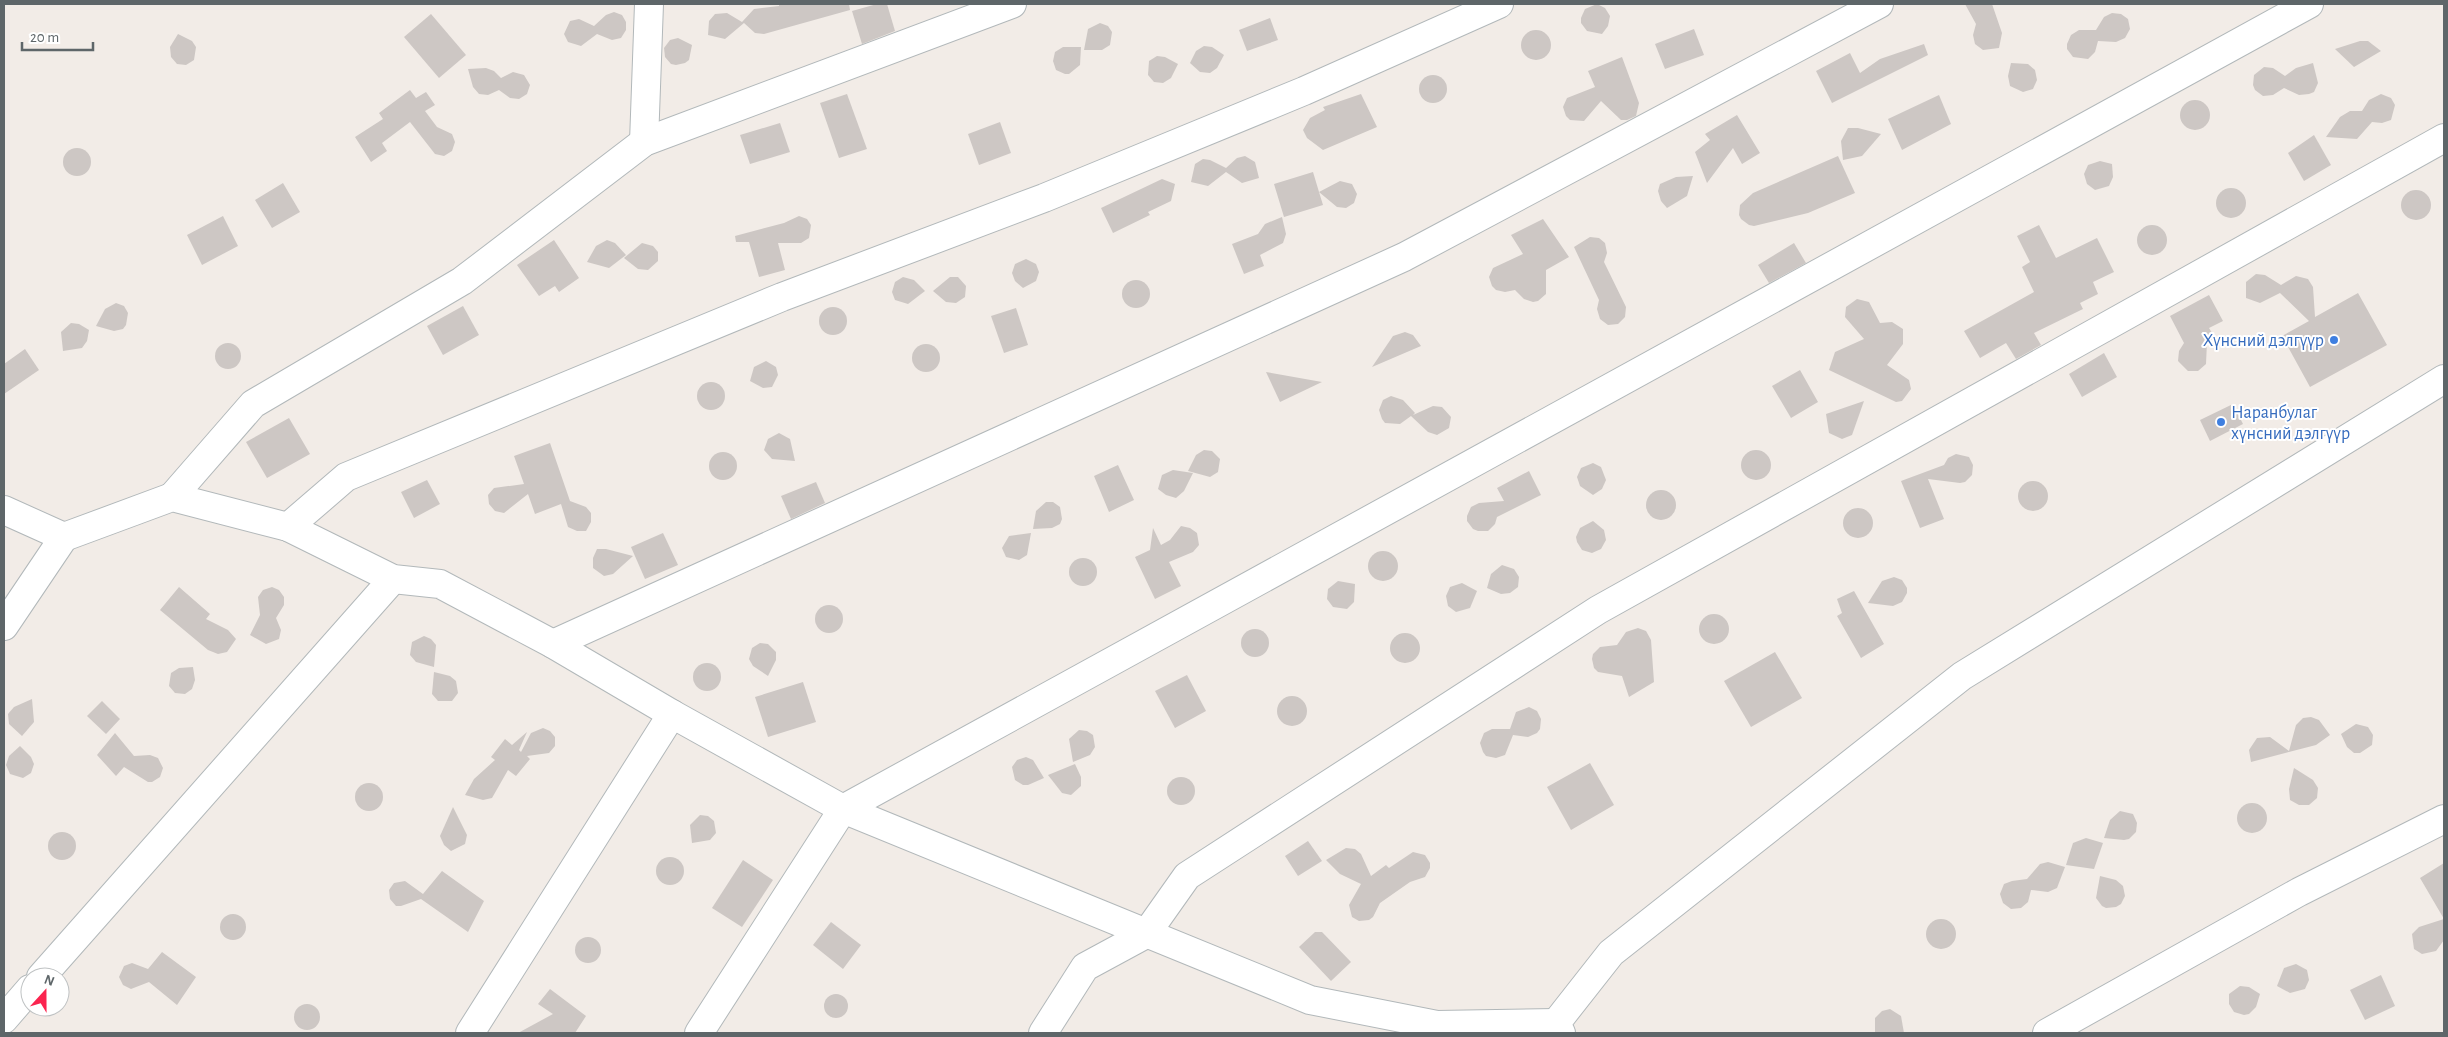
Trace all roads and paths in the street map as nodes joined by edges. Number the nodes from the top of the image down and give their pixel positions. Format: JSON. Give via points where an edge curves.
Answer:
{"nodes":[{"id":1,"x":649,"y":4,"type":"edge"},
{"id":2,"x":1012,"y":4,"type":"edge"},
{"id":3,"x":1499,"y":4,"type":"edge"},
{"id":4,"x":1880,"y":4,"type":"edge"},
{"id":5,"x":2309,"y":4,"type":"edge"},
{"id":6,"x":2444,"y":138,"type":"edge"},
{"id":7,"x":644,"y":142,"type":"junction"},
{"id":8,"x":2444,"y":379,"type":"edge"},
{"id":9,"x":172,"y":497,"type":"junction"},
{"id":10,"x":4,"y":510,"type":"edge"},
{"id":11,"x":288,"y":527,"type":"junction"},
{"id":12,"x":64,"y":537,"type":"junction"},
{"id":13,"x":393,"y":580,"type":"junction"},
{"id":14,"x":4,"y":626,"type":"edge"},
{"id":15,"x":553,"y":644,"type":"junction"},
{"id":16,"x":672,"y":714,"type":"junction"},
{"id":17,"x":843,"y":809,"type":"junction"},
{"id":18,"x":2444,"y":819,"type":"edge"},
{"id":19,"x":1146,"y":934,"type":"junction"},
{"id":20,"x":50,"y":967,"type":"edge"},
{"id":21,"x":20,"y":1001,"type":"edge"},
{"id":22,"x":4,"y":1019,"type":"edge"},
{"id":23,"x":1559,"y":1028,"type":"edge"},
{"id":24,"x":1432,"y":1029,"type":"edge"},
{"id":25,"x":470,"y":1033,"type":"edge"},
{"id":26,"x":700,"y":1033,"type":"edge"},
{"id":27,"x":1043,"y":1033,"type":"edge"},
{"id":28,"x":2047,"y":1033,"type":"edge"}],
"edges":[{"from":1,"to":7,"type":"street"},
{"from":2,"to":7,"type":"street"},
{"from":3,"to":11,"type":"street","via":[[1304,91],[1062,191],[782,296],[346,477]]},
{"from":4,"to":15,"type":"street","via":[[1404,257]]},
{"from":5,"to":17,"type":"street"},
{"from":6,"to":19,"type":"street","via":[[1598,610],[1187,876]]},
{"from":7,"to":9,"type":"street","via":[[462,280],[254,404]]},
{"from":8,"to":23,"type":"street","via":[[1962,676],[1611,953]]},
{"from":9,"to":11,"type":"street"},
{"from":9,"to":12,"type":"street"},
{"from":10,"to":12,"type":"street"},
{"from":11,"to":13,"type":"street"},
{"from":12,"to":14,"type":"street"},
{"from":13,"to":15,"type":"street","via":[[440,584]]},
{"from":13,"to":20,"type":"street"},
{"from":15,"to":16,"type":"street"},
{"from":16,"to":17,"type":"street"},
{"from":16,"to":25,"type":"street"},
{"from":17,"to":19,"type":"street"},
{"from":17,"to":26,"type":"street"},
{"from":18,"to":28,"type":"street","via":[[2299,892]]},
{"from":19,"to":24,"type":"street","via":[[1310,1000]]},
{"from":19,"to":27,"type":"street","via":[[1085,966]]},
{"from":21,"to":22,"type":"street"},
{"from":23,"to":24,"type":"street"}]}
